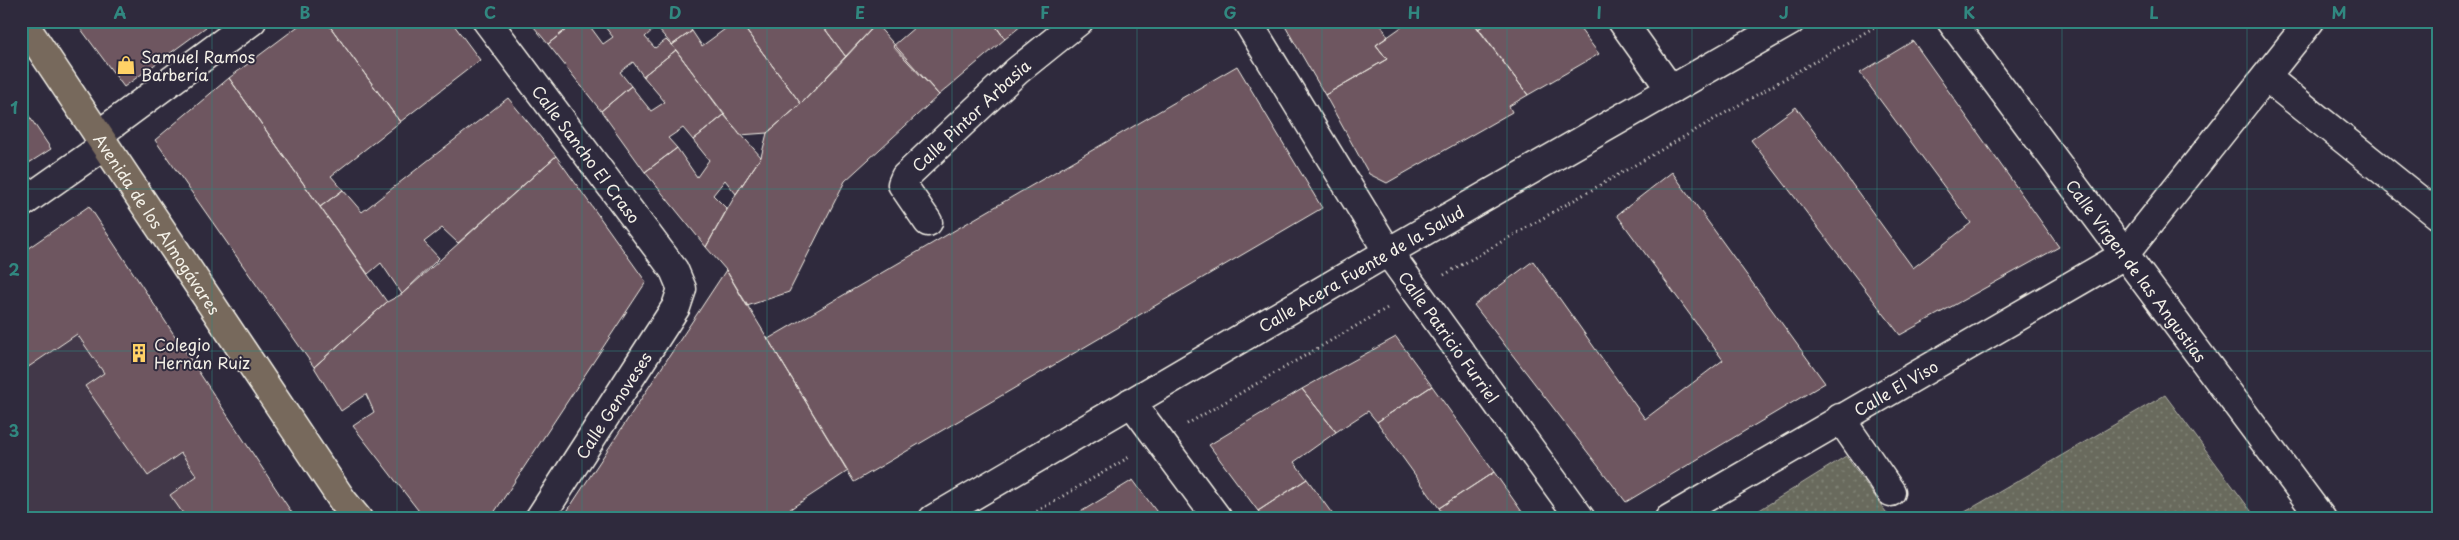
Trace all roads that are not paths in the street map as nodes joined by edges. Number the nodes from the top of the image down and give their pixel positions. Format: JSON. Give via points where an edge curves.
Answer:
{"nodes":[{"id":1,"x":22,"y":21,"type":"edge"},
{"id":2,"x":252,"y":21,"type":"edge"},
{"id":3,"x":487,"y":21,"type":"edge"},
{"id":4,"x":1079,"y":21,"type":"edge"},
{"id":5,"x":1622,"y":21,"type":"edge"},
{"id":6,"x":1791,"y":21,"type":"edge"},
{"id":7,"x":1951,"y":21,"type":"edge"},
{"id":8,"x":2310,"y":21,"type":"edge"},
{"id":9,"x":1252,"y":29,"type":"edge"},
{"id":10,"x":2266,"y":77,"type":"junction"},
{"id":11,"x":1671,"y":90,"type":"junction"},
{"id":12,"x":102,"y":140,"type":"junction"},
{"id":13,"x":21,"y":204,"type":"edge"},
{"id":14,"x":2438,"y":215,"type":"edge"},
{"id":15,"x":928,"y":222,"type":"dead end"},
{"id":16,"x":1388,"y":252,"type":"junction"},
{"id":17,"x":2124,"y":255,"type":"junction"},
{"id":18,"x":682,"y":289,"type":"joint"},
{"id":19,"x":1131,"y":402,"type":"junction"},
{"id":20,"x":1840,"y":418,"type":"junction"},
{"id":21,"x":1891,"y":492,"type":"dead end"},
{"id":22,"x":350,"y":513,"type":"edge"},
{"id":23,"x":539,"y":519,"type":"edge"},
{"id":24,"x":933,"y":519,"type":"edge"},
{"id":25,"x":1218,"y":519,"type":"edge"},
{"id":26,"x":1581,"y":519,"type":"edge"},
{"id":27,"x":1669,"y":519,"type":"edge"},
{"id":28,"x":2322,"y":519,"type":"edge"}],
"edges":[{"from":1,"to":12,"type":"main road","name":"Avenida de los Almogávares"},
{"from":2,"to":12,"type":"street"},
{"from":3,"to":18,"type":"street","name":"Calle Sancho El Craso","via":[[674,270]]},
{"from":4,"to":15,"type":"street","name":"Calle Pintor Arbasia","via":[[1017,72],[905,177],[902,184]]},
{"from":5,"to":11,"type":"street"},
{"from":6,"to":11,"type":"street","name":"Calle Acera Fuente de la Salud"},
{"from":7,"to":17,"type":"street","name":"Calle Virgen de las Angustias"},
{"from":8,"to":10,"type":"street"},
{"from":9,"to":16,"type":"street","name":"Calle Patricio Furriel"},
{"from":10,"to":14,"type":"street"},
{"from":10,"to":17,"type":"street"},
{"from":11,"to":16,"type":"street","name":"Calle Acera Fuente de la Salud"},
{"from":12,"to":13,"type":"street"},
{"from":12,"to":22,"type":"main road","name":"Avenida de los Almogávares"},
{"from":16,"to":19,"type":"street","name":"Calle Acera Fuente de la Salud"},
{"from":16,"to":26,"type":"street","name":"Calle Patricio Furriel"},
{"from":17,"to":20,"type":"street","name":"Calle El Viso"},
{"from":17,"to":28,"type":"street","name":"Calle Virgen de las Angustias"},
{"from":18,"to":23,"type":"street","name":"Calle Genoveses","via":[[676,307]]},
{"from":19,"to":24,"type":"street","name":"Calle Acera Fuente de la Salud"},
{"from":19,"to":25,"type":"street"},
{"from":20,"to":21,"type":"street"},
{"from":20,"to":27,"type":"street","name":"Calle El Viso"}]}
